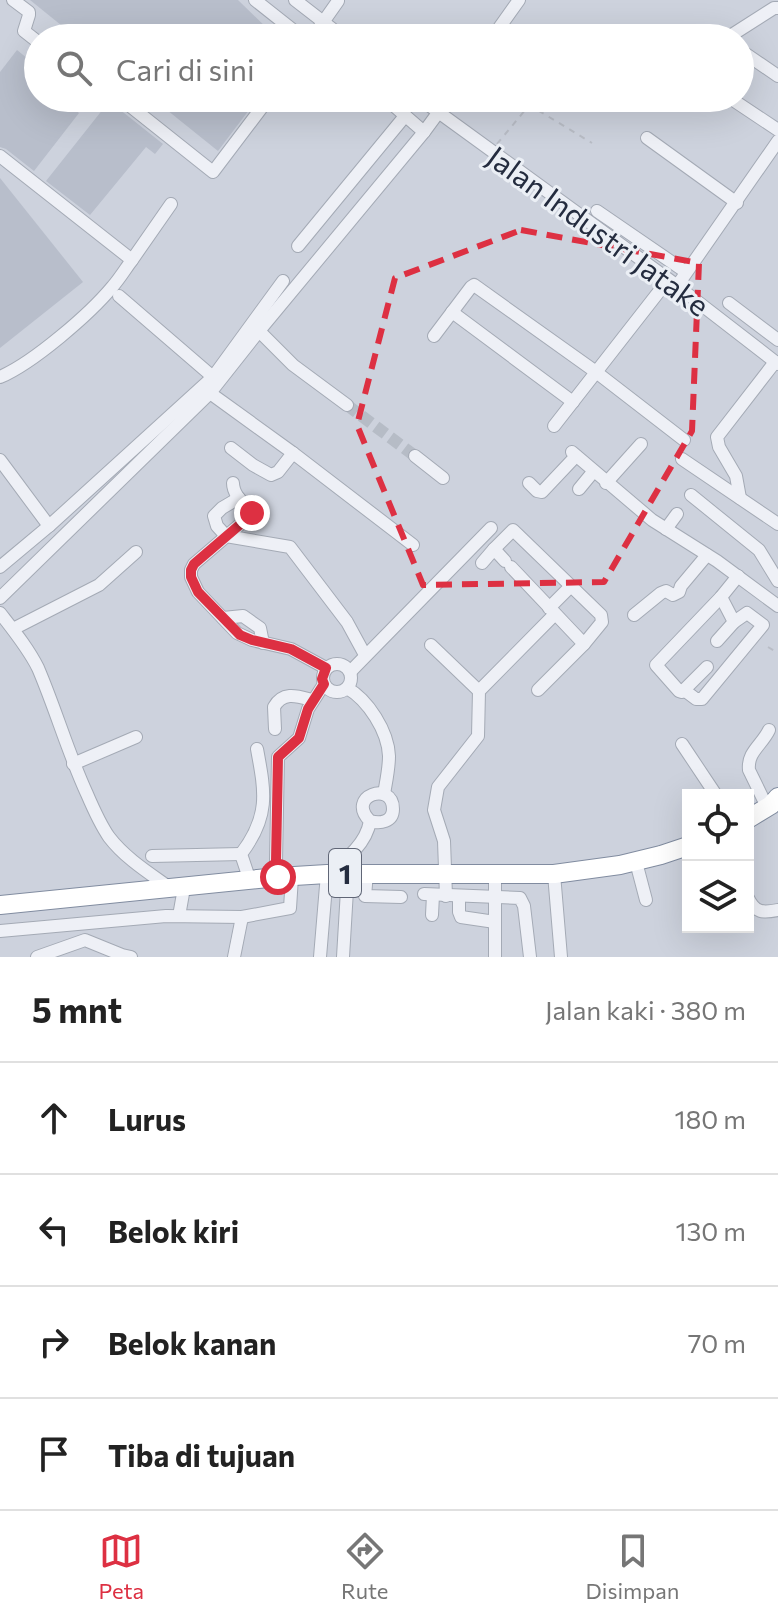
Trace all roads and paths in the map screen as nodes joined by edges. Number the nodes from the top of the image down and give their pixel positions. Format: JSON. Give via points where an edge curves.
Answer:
{"nodes":[{"id":1,"x":13,"y":0,"type":"edge"},
{"id":2,"x":255,"y":0,"type":"edge"},
{"id":3,"x":295,"y":0,"type":"edge"},
{"id":4,"x":519,"y":0,"type":"edge"},
{"id":5,"x":342,"y":1,"type":"edge"},
{"id":6,"x":778,"y":8,"type":"edge"},
{"id":7,"x":324,"y":22,"type":"junction"},
{"id":8,"x":26,"y":24,"type":"edge"},
{"id":9,"x":285,"y":24,"type":"edge"},
{"id":10,"x":326,"y":24,"type":"edge"},
{"id":11,"x":502,"y":24,"type":"edge"},
{"id":12,"x":749,"y":24,"type":"edge"},
{"id":13,"x":754,"y":60,"type":"edge"},
{"id":14,"x":778,"y":76,"type":"edge"},
{"id":15,"x":138,"y":112,"type":"edge"},
{"id":16,"x":259,"y":112,"type":"edge"},
{"id":17,"x":401,"y":112,"type":"edge"},
{"id":18,"x":524,"y":112,"type":"edge"},
{"id":19,"x":541,"y":112,"type":"edge"},
{"id":20,"x":751,"y":112,"type":"edge"},
{"id":21,"x":438,"y":113,"type":"joint"},
{"id":22,"x":405,"y":116,"type":"junction"},
{"id":23,"x":778,"y":130,"type":"edge"},
{"id":24,"x":424,"y":132,"type":"junction"},
{"id":25,"x":647,"y":138,"type":"dead end"},
{"id":26,"x":778,"y":141,"type":"edge"},
{"id":27,"x":592,"y":143,"type":"dead end"},
{"id":28,"x":492,"y":151,"type":"junction"},
{"id":29,"x":0,"y":156,"type":"edge"},
{"id":30,"x":737,"y":203,"type":"junction"},
{"id":31,"x":171,"y":204,"type":"dead end"},
{"id":32,"x":597,"y":211,"type":"dead end"},
{"id":33,"x":298,"y":246,"type":"dead end"},
{"id":34,"x":132,"y":260,"type":"junction"},
{"id":35,"x":686,"y":272,"type":"junction"},
{"id":36,"x":283,"y":281,"type":"dead end"},
{"id":37,"x":672,"y":283,"type":"junction"},
{"id":38,"x":119,"y":296,"type":"dead end"},
{"id":39,"x":729,"y":303,"type":"dead end"},
{"id":40,"x":452,"y":312,"type":"junction"},
{"id":41,"x":753,"y":321,"type":"junction"},
{"id":42,"x":259,"y":331,"type":"junction"},
{"id":43,"x":434,"y":336,"type":"dead end"},
{"id":44,"x":742,"y":336,"type":"junction"},
{"id":45,"x":778,"y":340,"type":"edge"},
{"id":46,"x":777,"y":363,"type":"edge"},
{"id":47,"x":596,"y":372,"type":"junction"},
{"id":48,"x":766,"y":372,"type":"junction"},
{"id":49,"x":0,"y":377,"type":"edge"},
{"id":50,"x":213,"y":377,"type":"junction"},
{"id":51,"x":778,"y":382,"type":"edge"},
{"id":52,"x":210,"y":393,"type":"junction"},
{"id":53,"x":573,"y":402,"type":"junction"},
{"id":54,"x":347,"y":405,"type":"tunnel mouth"},
{"id":55,"x":554,"y":426,"type":"dead end"},
{"id":56,"x":684,"y":440,"type":"dead end"},
{"id":57,"x":641,"y":444,"type":"dead end"},
{"id":58,"x":231,"y":448,"type":"dead end"},
{"id":59,"x":293,"y":453,"type":"junction"},
{"id":60,"x":415,"y":456,"type":"tunnel mouth"},
{"id":61,"x":682,"y":459,"type":"dead end"},
{"id":62,"x":0,"y":460,"type":"edge"},
{"id":63,"x":593,"y":472,"type":"junction"},
{"id":64,"x":443,"y":478,"type":"dead end"},
{"id":65,"x":233,"y":483,"type":"dead end"},
{"id":66,"x":529,"y":483,"type":"dead end"},
{"id":67,"x":606,"y":483,"type":"junction"},
{"id":68,"x":579,"y":489,"type":"dead end"},
{"id":69,"x":691,"y":495,"type":"dead end"},
{"id":70,"x":239,"y":498,"type":"junction"},
{"id":71,"x":740,"y":498,"type":"junction"},
{"id":72,"x":677,"y":514,"type":"dead end"},
{"id":73,"x":778,"y":524,"type":"edge"},
{"id":74,"x":49,"y":526,"type":"junction"},
{"id":75,"x":491,"y":528,"type":"dead end"},
{"id":76,"x":666,"y":529,"type":"junction"},
{"id":77,"x":226,"y":536,"type":"junction"},
{"id":78,"x":413,"y":545,"type":"dead end"},
{"id":79,"x":494,"y":549,"type":"junction"},
{"id":80,"x":136,"y":552,"type":"dead end"},
{"id":81,"x":707,"y":555,"type":"junction"},
{"id":82,"x":482,"y":563,"type":"dead end"},
{"id":83,"x":0,"y":567,"type":"edge"},
{"id":84,"x":738,"y":576,"type":"junction"},
{"id":85,"x":778,"y":581,"type":"edge"},
{"id":86,"x":570,"y":587,"type":"junction"},
{"id":87,"x":721,"y":597,"type":"junction"},
{"id":88,"x":0,"y":598,"type":"edge"},
{"id":89,"x":778,"y":606,"type":"edge"},
{"id":90,"x":552,"y":611,"type":"junction"},
{"id":91,"x":0,"y":614,"type":"edge"},
{"id":92,"x":634,"y":615,"type":"dead end"},
{"id":93,"x":734,"y":622,"type":"junction"},
{"id":94,"x":13,"y":629,"type":"junction"},
{"id":95,"x":717,"y":641,"type":"dead end"},
{"id":96,"x":584,"y":644,"type":"junction"},
{"id":97,"x":431,"y":645,"type":"dead end"},
{"id":98,"x":768,"y":647,"type":"dead end"},
{"id":99,"x":778,"y":653,"type":"edge"},
{"id":100,"x":365,"y":655,"type":"junction"},
{"id":101,"x":707,"y":667,"type":"dead end"},
{"id":102,"x":326,"y":668,"type":"junction"},
{"id":103,"x":350,"y":672,"type":"junction"},
{"id":104,"x":324,"y":684,"type":"junction"},
{"id":105,"x":347,"y":688,"type":"junction"},
{"id":106,"x":538,"y":690,"type":"dead end"},
{"id":107,"x":684,"y":690,"type":"junction"},
{"id":108,"x":479,"y":691,"type":"junction"},
{"id":109,"x":312,"y":700,"type":"junction"},
{"id":110,"x":275,"y":729,"type":"dead end"},
{"id":111,"x":769,"y":730,"type":"dead end"},
{"id":112,"x":136,"y":737,"type":"dead end"},
{"id":113,"x":682,"y":744,"type":"dead end"},
{"id":114,"x":257,"y":749,"type":"dead end"},
{"id":115,"x":73,"y":764,"type":"junction"},
{"id":116,"x":712,"y":789,"type":"edge"},
{"id":117,"x":384,"y":794,"type":"junction"},
{"id":118,"x":774,"y":803,"type":"edge"},
{"id":119,"x":754,"y":815,"type":"edge"},
{"id":120,"x":370,"y":821,"type":"junction"},
{"id":121,"x":682,"y":848,"type":"edge"},
{"id":122,"x":241,"y":854,"type":"junction"},
{"id":123,"x":152,"y":856,"type":"dead end"},
{"id":124,"x":636,"y":862,"type":"junction"},
{"id":125,"x":357,"y":873,"type":"junction"},
{"id":126,"x":327,"y":874,"type":"junction"},
{"id":127,"x":446,"y":874,"type":"junction"},
{"id":128,"x":495,"y":874,"type":"junction"},
{"id":129,"x":554,"y":874,"type":"junction"},
{"id":130,"x":285,"y":877,"type":"junction"},
{"id":131,"x":250,"y":881,"type":"junction"},
{"id":132,"x":177,"y":888,"type":"junction"},
{"id":133,"x":440,"y":895,"type":"junction"},
{"id":134,"x":474,"y":896,"type":"junction"},
{"id":135,"x":496,"y":896,"type":"junction"},
{"id":136,"x":401,"y":897,"type":"dead end"},
{"id":137,"x":646,"y":900,"type":"dead end"},
{"id":138,"x":0,"y":905,"type":"edge"},
{"id":139,"x":754,"y":907,"type":"edge"},
{"id":140,"x":778,"y":910,"type":"edge"},
{"id":141,"x":432,"y":915,"type":"dead end"},
{"id":142,"x":179,"y":916,"type":"junction"},
{"id":143,"x":242,"y":917,"type":"junction"},
{"id":144,"x":475,"y":920,"type":"junction"},
{"id":145,"x":495,"y":922,"type":"junction"},
{"id":146,"x":0,"y":931,"type":"edge"},
{"id":147,"x":125,"y":956,"type":"edge"},
{"id":148,"x":37,"y":957,"type":"edge"},
{"id":149,"x":234,"y":957,"type":"edge"},
{"id":150,"x":320,"y":957,"type":"edge"},
{"id":151,"x":343,"y":957,"type":"edge"},
{"id":152,"x":495,"y":957,"type":"edge"},
{"id":153,"x":530,"y":957,"type":"edge"},
{"id":154,"x":561,"y":957,"type":"edge"}],
"edges":[{"from":1,"to":8,"type":"street","via":[[29,14]]},
{"from":2,"to":9,"type":"street"},
{"from":3,"to":7,"type":"street"},
{"from":4,"to":11,"type":"street"},
{"from":5,"to":7,"type":"street"},
{"from":6,"to":12,"type":"street"},
{"from":7,"to":10,"type":"street"},
{"from":13,"to":14,"type":"street"},
{"from":15,"to":16,"type":"street","via":[[213,172]]},
{"from":17,"to":22,"type":"street"},
{"from":18,"to":28,"type":"path"},
{"from":19,"to":27,"type":"path"},
{"from":20,"to":23,"type":"street"},
{"from":21,"to":24,"type":"street"},
{"from":21,"to":28,"type":"street","name":"Jalan Industri Jatake"},
{"from":22,"to":24,"type":"street"},
{"from":22,"to":33,"type":"street"},
{"from":24,"to":42,"type":"street"},
{"from":25,"to":30,"type":"street"},
{"from":26,"to":30,"type":"street"},
{"from":28,"to":37,"type":"street","name":"Jalan Industri Jatake"},
{"from":29,"to":34,"type":"street"},
{"from":30,"to":35,"type":"street"},
{"from":31,"to":34,"type":"street"},
{"from":32,"to":35,"type":"street"},
{"from":34,"to":49,"type":"street","via":[[80,319]]},
{"from":35,"to":37,"type":"street"},
{"from":36,"to":50,"type":"street"},
{"from":37,"to":44,"type":"street","name":"Jalan Industri Jatake"},
{"from":37,"to":47,"type":"street"},
{"from":38,"to":50,"type":"street"},
{"from":39,"to":41,"type":"street"},
{"from":40,"to":43,"type":"street"},
{"from":40,"to":47,"type":"street","via":[[474,285]]},
{"from":40,"to":53,"type":"street"},
{"from":41,"to":44,"type":"street"},
{"from":41,"to":45,"type":"street"},
{"from":42,"to":52,"type":"street"},
{"from":42,"to":54,"type":"street","via":[[293,365]]},
{"from":44,"to":46,"type":"street","name":"Jalan Industri Jatake"},
{"from":46,"to":48,"type":"street"},
{"from":47,"to":53,"type":"street"},
{"from":47,"to":56,"type":"street"},
{"from":48,"to":51,"type":"street"},
{"from":48,"to":71,"type":"street","via":[[717,439],[736,476]]},
{"from":50,"to":74,"type":"street"},
{"from":52,"to":59,"type":"street"},
{"from":52,"to":88,"type":"street"},
{"from":53,"to":55,"type":"street"},
{"from":57,"to":67,"type":"street"},
{"from":58,"to":59,"type":"street","via":[[271,475]]},
{"from":59,"to":78,"type":"street"},
{"from":60,"to":64,"type":"street"},
{"from":61,"to":71,"type":"street"},
{"from":62,"to":74,"type":"street"},
{"from":63,"to":66,"type":"street","via":[[574,454],[542,492]]},
{"from":63,"to":67,"type":"street"},
{"from":63,"to":68,"type":"street"},
{"from":65,"to":70,"type":"street"},
{"from":67,"to":76,"type":"street"},
{"from":69,"to":85,"type":"street","via":[[759,550]]},
{"from":70,"to":77,"type":"street","via":[[252,514]]},
{"from":70,"to":77,"type":"street","via":[[214,516]]},
{"from":71,"to":73,"type":"street"},
{"from":72,"to":76,"type":"street"},
{"from":74,"to":83,"type":"street"},
{"from":75,"to":100,"type":"street"},
{"from":76,"to":81,"type":"street"},
{"from":77,"to":100,"type":"street","via":[[289,546],[347,622]]},
{"from":77,"to":102,"type":"street","via":[[194,564],[192,582],[198,592],[223,618],[243,616],[253,622],[263,643],[291,649]]},
{"from":79,"to":82,"type":"street"},
{"from":79,"to":86,"type":"street","via":[[513,530]]},
{"from":79,"to":90,"type":"street"},
{"from":80,"to":94,"type":"street","via":[[99,585]]},
{"from":81,"to":84,"type":"street"},
{"from":81,"to":92,"type":"street","via":[[679,592],[661,593]]},
{"from":84,"to":87,"type":"street"},
{"from":84,"to":89,"type":"street"},
{"from":86,"to":90,"type":"street"},
{"from":86,"to":96,"type":"street","via":[[602,617]]},
{"from":87,"to":93,"type":"street"},
{"from":87,"to":107,"type":"street","via":[[656,664],[679,691]]},
{"from":90,"to":96,"type":"street"},
{"from":90,"to":108,"type":"street"},
{"from":91,"to":94,"type":"street"},
{"from":93,"to":95,"type":"street"},
{"from":93,"to":107,"type":"street","via":[[747,613],[763,625],[702,699]]},
{"from":94,"to":115,"type":"street","via":[[37,667]]},
{"from":96,"to":106,"type":"street"},
{"from":97,"to":108,"type":"street"},
{"from":98,"to":99,"type":"path"},
{"from":100,"to":103,"type":"street"},
{"from":101,"to":107,"type":"street"},
{"from":102,"to":103,"type":"street","via":[[334,663]]},
{"from":102,"to":104,"type":"street"},
{"from":103,"to":105,"type":"street"},
{"from":104,"to":105,"type":"street","via":[[337,693]]},
{"from":104,"to":109,"type":"street"},
{"from":105,"to":117,"type":"street","via":[[368,704],[384,736],[389,753]]},
{"from":108,"to":127,"type":"street","via":[[478,736],[438,787],[434,810],[444,841]]},
{"from":109,"to":110,"type":"street","via":[[282,698],[274,707]]},
{"from":109,"to":130,"type":"street","via":[[301,735],[278,757],[276,861]]},
{"from":111,"to":118,"type":"street","via":[[748,764]]},
{"from":112,"to":115,"type":"street"},
{"from":113,"to":116,"type":"street"},
{"from":114,"to":122,"type":"street","via":[[265,792],[253,838]]},
{"from":115,"to":132,"type":"street","via":[[111,839],[141,867]]},
{"from":117,"to":120,"type":"street","via":[[369,795],[364,801],[362,809]]},
{"from":117,"to":120,"type":"street","via":[[391,799],[392,815],[378,824]]},
{"from":118,"to":119,"type":"highway"},
{"from":120,"to":126,"type":"street","via":[[365,838]]},
{"from":121,"to":124,"type":"highway","number":"1"},
{"from":122,"to":123,"type":"street"},
{"from":122,"to":131,"type":"street"},
{"from":124,"to":129,"type":"highway","number":"1"},
{"from":124,"to":137,"type":"street"},
{"from":125,"to":126,"type":"highway","number":"1"},
{"from":125,"to":127,"type":"highway","number":"1"},
{"from":125,"to":136,"type":"street","via":[[365,896]]},
{"from":125,"to":151,"type":"street"},
{"from":126,"to":130,"type":"highway","number":"1"},
{"from":126,"to":150,"type":"street"},
{"from":127,"to":128,"type":"highway","number":"1"},
{"from":127,"to":133,"type":"street"},
{"from":128,"to":129,"type":"highway","number":"1"},
{"from":128,"to":135,"type":"street"},
{"from":129,"to":154,"type":"street"},
{"from":130,"to":131,"type":"highway","number":"1"},
{"from":130,"to":143,"type":"street","via":[[290,908]]},
{"from":131,"to":132,"type":"highway","number":"1"},
{"from":132,"to":138,"type":"highway","number":"1"},
{"from":132,"to":142,"type":"street"},
{"from":133,"to":134,"type":"street"},
{"from":133,"to":141,"type":"street"},
{"from":133,"to":144,"type":"street","via":[[461,917]]},
{"from":134,"to":135,"type":"street"},
{"from":134,"to":144,"type":"street"},
{"from":135,"to":145,"type":"street"},
{"from":135,"to":153,"type":"street","via":[[522,901]]},
{"from":139,"to":140,"type":"street"},
{"from":142,"to":143,"type":"street"},
{"from":142,"to":146,"type":"street"},
{"from":143,"to":149,"type":"street"},
{"from":144,"to":145,"type":"street"},
{"from":145,"to":152,"type":"street"},
{"from":147,"to":148,"type":"street","via":[[85,940]]}]}
